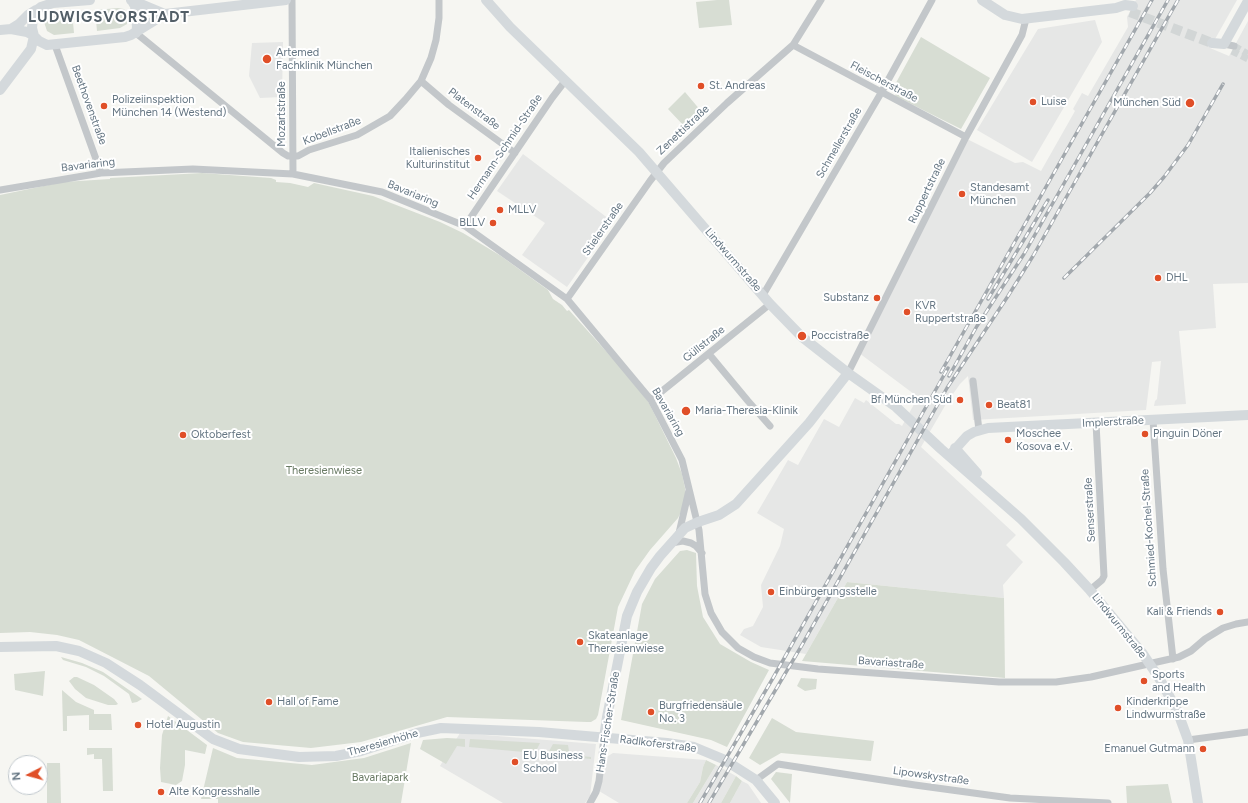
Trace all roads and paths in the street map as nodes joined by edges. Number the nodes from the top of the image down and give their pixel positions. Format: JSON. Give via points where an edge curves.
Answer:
{"nodes":[{"id":1,"x":90,"y":0,"type":"edge"},
{"id":2,"x":132,"y":0,"type":"edge"},
{"id":3,"x":286,"y":0,"type":"edge"},
{"id":4,"x":292,"y":0,"type":"edge"},
{"id":5,"x":439,"y":0,"type":"edge"},
{"id":6,"x":486,"y":0,"type":"edge"},
{"id":7,"x":821,"y":0,"type":"edge"},
{"id":8,"x":932,"y":0,"type":"edge"},
{"id":9,"x":982,"y":0,"type":"edge"},
{"id":10,"x":1248,"y":1,"type":"edge"},
{"id":11,"x":39,"y":5,"type":"edge"},
{"id":12,"x":1131,"y":9,"type":"tunnel mouth"},
{"id":13,"x":166,"y":14,"type":"junction"},
{"id":14,"x":1026,"y":19,"type":"junction"},
{"id":15,"x":11,"y":29,"type":"junction"},
{"id":16,"x":0,"y":30,"type":"edge"},
{"id":17,"x":136,"y":33,"type":"junction"},
{"id":18,"x":34,"y":36,"type":"junction"},
{"id":19,"x":1214,"y":40,"type":"tunnel mouth"},
{"id":20,"x":51,"y":45,"type":"junction"},
{"id":21,"x":793,"y":45,"type":"junction"},
{"id":22,"x":31,"y":49,"type":"junction"},
{"id":23,"x":421,"y":81,"type":"junction"},
{"id":24,"x":565,"y":81,"type":"junction"},
{"id":25,"x":0,"y":90,"type":"edge"},
{"id":26,"x":881,"y":93,"type":"junction"},
{"id":27,"x":966,"y":137,"type":"junction"},
{"id":28,"x":515,"y":153,"type":"junction"},
{"id":29,"x":293,"y":156,"type":"junction"},
{"id":30,"x":657,"y":172,"type":"junction"},
{"id":31,"x":101,"y":173,"type":"junction"},
{"id":32,"x":293,"y":174,"type":"junction"},
{"id":33,"x":0,"y":190,"type":"edge"},
{"id":34,"x":465,"y":226,"type":"junction"},
{"id":35,"x":763,"y":295,"type":"junction"},
{"id":36,"x":567,"y":299,"type":"junction"},
{"id":37,"x":770,"y":304,"type":"junction"},
{"id":38,"x":709,"y":354,"type":"junction"},
{"id":39,"x":848,"y":373,"type":"junction"},
{"id":40,"x":973,"y":381,"type":"dead end"},
{"id":41,"x":651,"y":400,"type":"junction"},
{"id":42,"x":1248,"y":415,"type":"edge"},
{"id":43,"x":1153,"y":420,"type":"junction"},
{"id":44,"x":1096,"y":423,"type":"junction"},
{"id":45,"x":770,"y":426,"type":"dead end"},
{"id":46,"x":979,"y":430,"type":"junction"},
{"id":47,"x":954,"y":450,"type":"junction"},
{"id":48,"x":690,"y":488,"type":"junction"},
{"id":49,"x":698,"y":522,"type":"junction"},
{"id":50,"x":679,"y":534,"type":"junction"},
{"id":51,"x":671,"y":543,"type":"junction"},
{"id":52,"x":702,"y":553,"type":"junction"},
{"id":53,"x":1090,"y":590,"type":"junction"},
{"id":54,"x":1248,"y":622,"type":"edge"},
{"id":55,"x":0,"y":648,"type":"edge"},
{"id":56,"x":1173,"y":659,"type":"junction"},
{"id":57,"x":1150,"y":664,"type":"junction"},
{"id":58,"x":1248,"y":732,"type":"edge"},
{"id":59,"x":604,"y":738,"type":"junction"},
{"id":60,"x":1188,"y":740,"type":"junction"},
{"id":61,"x":756,"y":780,"type":"junction"},
{"id":62,"x":1018,"y":801,"type":"edge"},
{"id":63,"x":590,"y":803,"type":"edge"},
{"id":64,"x":775,"y":803,"type":"edge"},
{"id":65,"x":1108,"y":803,"type":"edge"},
{"id":66,"x":1198,"y":803,"type":"edge"}],
"edges":[{"from":1,"to":11,"type":"main road"},
{"from":2,"to":13,"type":"main road"},
{"from":2,"to":17,"type":"main road","via":[[135,6]]},
{"from":3,"to":13,"type":"main road"},
{"from":4,"to":29,"type":"street","name":"Mozartstraße"},
{"from":5,"to":23,"type":"street","name":"Kobellstraße","via":[[436,40]]},
{"from":6,"to":24,"type":"main road","name":"Lindwurmstraße"},
{"from":7,"to":21,"type":"street","name":"Zenettistraße"},
{"from":8,"to":26,"type":"street","name":"Schmellerstraße"},
{"from":9,"to":14,"type":"main road","via":[[1005,15]]},
{"from":10,"to":19,"type":"main road","via":[[1230,47]]},
{"from":11,"to":15,"type":"main road"},
{"from":11,"to":18,"type":"main road","via":[[32,23]]},
{"from":12,"to":14,"type":"main road","via":[[1116,8]]},
{"from":13,"to":17,"type":"main road"},
{"from":14,"to":27,"type":"street","name":"Ruppertstraße","via":[[1021,38]]},
{"from":15,"to":16,"type":"main road"},
{"from":15,"to":18,"type":"main road","via":[[28,32]]},
{"from":17,"to":20,"type":"main road","via":[[125,37]]},
{"from":17,"to":29,"type":"street","via":[[283,153]]},
{"from":18,"to":20,"type":"main road","via":[[39,41]]},
{"from":18,"to":22,"type":"main road"},
{"from":20,"to":22,"type":"main road"},
{"from":20,"to":31,"type":"street","name":"Beethovenstraße"},
{"from":21,"to":26,"type":"street","name":"Fleischerstraße"},
{"from":21,"to":30,"type":"street","name":"Zenettistraße"},
{"from":22,"to":25,"type":"main road"},
{"from":23,"to":28,"type":"street","name":"Platenstraße","via":[[449,105]]},
{"from":23,"to":29,"type":"street","name":"Kobellstraße","via":[[390,116],[375,126],[357,135]]},
{"from":24,"to":28,"type":"street","name":"Hermann-Schmid-Straße"},
{"from":24,"to":30,"type":"main road","name":"Lindwurmstraße","via":[[621,133]]},
{"from":26,"to":27,"type":"street","name":"Fleischerstraße"},
{"from":26,"to":35,"type":"street","name":"Schmellerstraße"},
{"from":27,"to":39,"type":"street","name":"Ruppertstraße"},
{"from":28,"to":34,"type":"street","name":"Hermann-Schmid-Straße"},
{"from":29,"to":32,"type":"street","name":"Mozartstraße"},
{"from":30,"to":35,"type":"main road","name":"Lindwurmstraße"},
{"from":30,"to":36,"type":"street","name":"Stielerstraße"},
{"from":31,"to":32,"type":"street","name":"Bavariaring","via":[[193,169]]},
{"from":31,"to":33,"type":"street","name":"Bavariaring"},
{"from":32,"to":34,"type":"street","name":"Bavariaring","via":[[382,192]]},
{"from":34,"to":36,"type":"street","name":"Bavariaring"},
{"from":35,"to":37,"type":"main road","name":"Lindwurmstraße"},
{"from":36,"to":41,"type":"street","name":"Bavariaring"},
{"from":37,"to":38,"type":"street","name":"Güllstraße"},
{"from":37,"to":39,"type":"main road","name":"Lindwurmstraße","via":[[802,337]]},
{"from":38,"to":41,"type":"street","name":"Güllstraße"},
{"from":38,"to":45,"type":"street"},
{"from":39,"to":47,"type":"main road","name":"Lindwurmstraße"},
{"from":39,"to":49,"type":"main road","via":[[809,424],[743,496],[725,512]]},
{"from":40,"to":46,"type":"street"},
{"from":41,"to":48,"type":"street","name":"Bavariaring","via":[[682,460]]},
{"from":42,"to":43,"type":"main road","name":"Implerstraße"},
{"from":43,"to":44,"type":"main road","name":"Implerstraße"},
{"from":43,"to":56,"type":"street","name":"Schmied-Kochel-Straße","via":[[1163,569]]},
{"from":44,"to":46,"type":"main road","name":"Implerstraße"},
{"from":44,"to":53,"type":"street","name":"Senserstraße","via":[[1104,576]]},
{"from":46,"to":47,"type":"main road","name":"Implerstraße","via":[[967,436]]},
{"from":47,"to":53,"type":"main road","name":"Lindwurmstraße"},
{"from":48,"to":49,"type":"street","name":"Bavariaring"},
{"from":48,"to":50,"type":"street","name":"Bavariaring"},
{"from":49,"to":50,"type":"main road","name":"Hans-Fischer-Straße"},
{"from":49,"to":52,"type":"street","name":"Bavariastraße"},
{"from":50,"to":51,"type":"main road","name":"Hans-Fischer-Straße"},
{"from":51,"to":52,"type":"street","via":[[691,543]]},
{"from":51,"to":59,"type":"main road","name":"Hans-Fischer-Straße","via":[[644,580],[627,616]]},
{"from":52,"to":57,"type":"street","name":"Bavariastraße","via":[[705,594],[717,624],[738,648],[770,663],[818,669],[1022,682],[1056,682]]},
{"from":53,"to":57,"type":"main road","name":"Lindwurmstraße"},
{"from":54,"to":56,"type":"street","name":"Bavariastraße","via":[[1224,628],[1191,651]]},
{"from":55,"to":59,"type":"main road","name":"Theresienhöhe","via":[[56,646],[80,651],[106,663],[140,685],[213,739],[239,749],[299,757],[336,756],[441,728],[539,732]]},
{"from":56,"to":57,"type":"street","name":"Bavariastraße"},
{"from":57,"to":60,"type":"main road","name":"Lindwurmstraße","via":[[1177,710]]},
{"from":58,"to":60,"type":"street"},
{"from":59,"to":61,"type":"main road","name":"Radlkoferstraße","via":[[694,747],[712,753]]},
{"from":59,"to":63,"type":"street","name":"Hans-Fischer-Straße","via":[[599,781]]},
{"from":60,"to":66,"type":"main road","name":"Lindwurmstraße"},
{"from":61,"to":62,"type":"street","name":"Lipowskystraße","via":[[778,764]]},
{"from":61,"to":64,"type":"main road"},
{"from":62,"to":65,"type":"street","name":"Lipowskystraße"}]}
